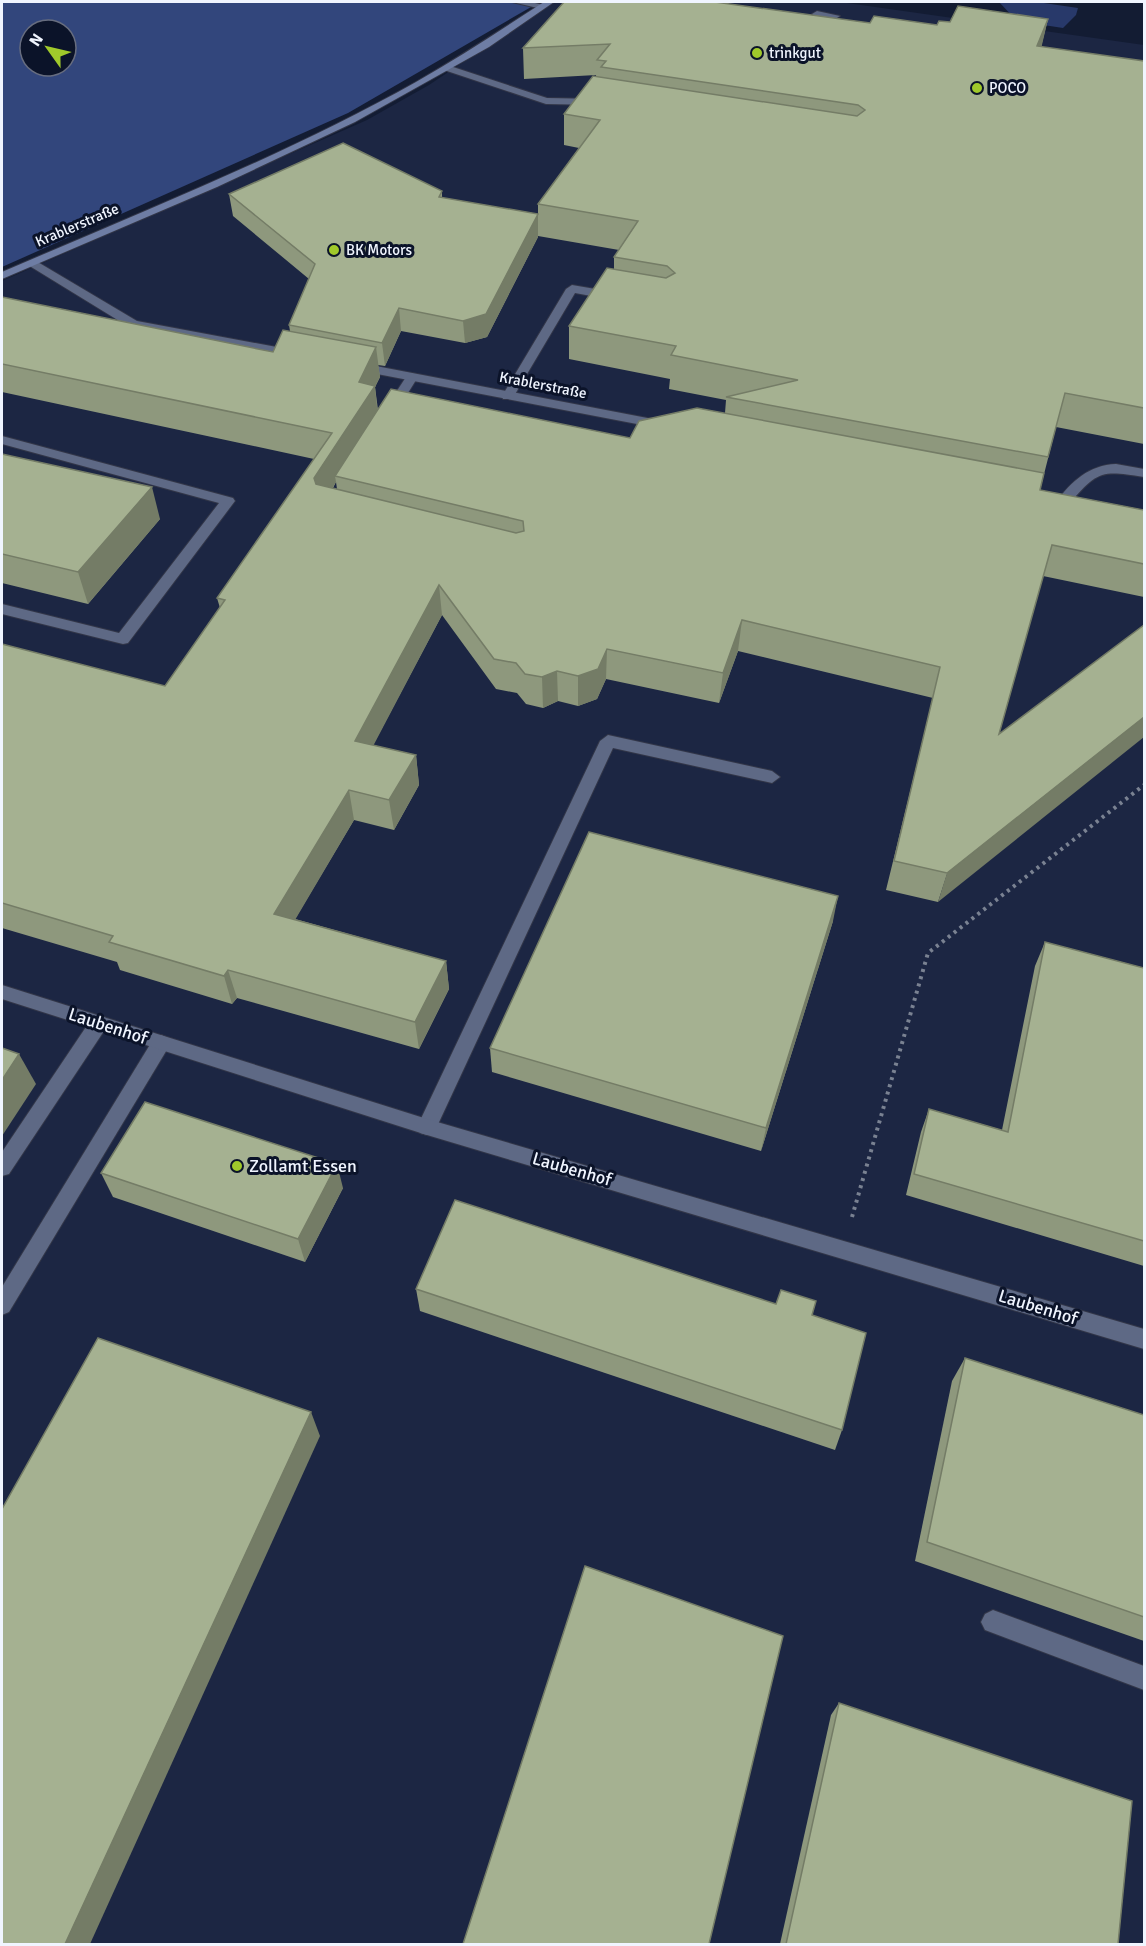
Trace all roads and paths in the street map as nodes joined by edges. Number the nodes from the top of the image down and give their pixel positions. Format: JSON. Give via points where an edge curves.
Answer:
{"nodes":[{"id":1,"x":517,"y":2,"type":"edge"},
{"id":2,"x":545,"y":4,"type":"edge"},
{"id":3,"x":817,"y":14,"type":"edge"},
{"id":4,"x":835,"y":16,"type":"edge"},
{"id":5,"x":447,"y":68,"type":"junction"},
{"id":6,"x":608,"y":104,"type":"edge"},
{"id":7,"x":32,"y":263,"type":"junction"},
{"id":8,"x":2,"y":276,"type":"edge"},
{"id":9,"x":630,"y":299,"type":"edge"},
{"id":10,"x":306,"y":357,"type":"edge"},
{"id":11,"x":341,"y":363,"type":"edge"},
{"id":12,"x":412,"y":377,"type":"junction"},
{"id":13,"x":508,"y":396,"type":"junction"},
{"id":14,"x":382,"y":424,"type":"edge"},
{"id":15,"x":682,"y":429,"type":"edge"},
{"id":16,"x":2,"y":440,"type":"edge"},
{"id":17,"x":1144,"y":473,"type":"edge"},
{"id":18,"x":1057,"y":501,"type":"edge"},
{"id":19,"x":2,"y":609,"type":"edge"},
{"id":20,"x":772,"y":777,"type":"dead end"},
{"id":21,"x":1144,"y":785,"type":"edge"},
{"id":22,"x":2,"y":992,"type":"edge"},
{"id":23,"x":99,"y":1023,"type":"junction"},
{"id":24,"x":161,"y":1043,"type":"junction"},
{"id":25,"x":427,"y":1127,"type":"junction"},
{"id":26,"x":2,"y":1168,"type":"edge"},
{"id":27,"x":843,"y":1249,"type":"junction"},
{"id":28,"x":2,"y":1305,"type":"edge"},
{"id":29,"x":1144,"y":1339,"type":"edge"},
{"id":30,"x":993,"y":1622,"type":"dead end"},
{"id":31,"x":1144,"y":1678,"type":"edge"}],
"edges":[{"from":1,"to":2,"type":"street"},
{"from":2,"to":5,"type":"street","name":"Krablerstraße"},
{"from":3,"to":4,"type":"street"},
{"from":5,"to":6,"type":"street","via":[[546,101]]},
{"from":5,"to":7,"type":"street","name":"Krablerstraße","via":[[354,120]]},
{"from":7,"to":8,"type":"street","name":"Krablerstraße"},
{"from":7,"to":10,"type":"street","name":"Krablerstraße","via":[[133,324]]},
{"from":9,"to":13,"type":"street","via":[[572,289]]},
{"from":11,"to":12,"type":"street","name":"Krablerstraße"},
{"from":12,"to":13,"type":"street","name":"Krablerstraße"},
{"from":12,"to":14,"type":"street"},
{"from":13,"to":15,"type":"street","name":"Krablerstraße"},
{"from":16,"to":19,"type":"street","via":[[228,501],[123,639]]},
{"from":17,"to":18,"type":"street","via":[[1110,467],[1098,469]]},
{"from":20,"to":25,"type":"street","via":[[608,741]]},
{"from":21,"to":27,"type":"path","via":[[928,953]]},
{"from":22,"to":23,"type":"street","name":"Laubenhof"},
{"from":23,"to":24,"type":"street","name":"Laubenhof"},
{"from":23,"to":26,"type":"street"},
{"from":24,"to":25,"type":"street","name":"Laubenhof"},
{"from":24,"to":28,"type":"street"},
{"from":25,"to":27,"type":"street","name":"Laubenhof"},
{"from":27,"to":29,"type":"street","name":"Laubenhof"},
{"from":30,"to":31,"type":"street"}]}
